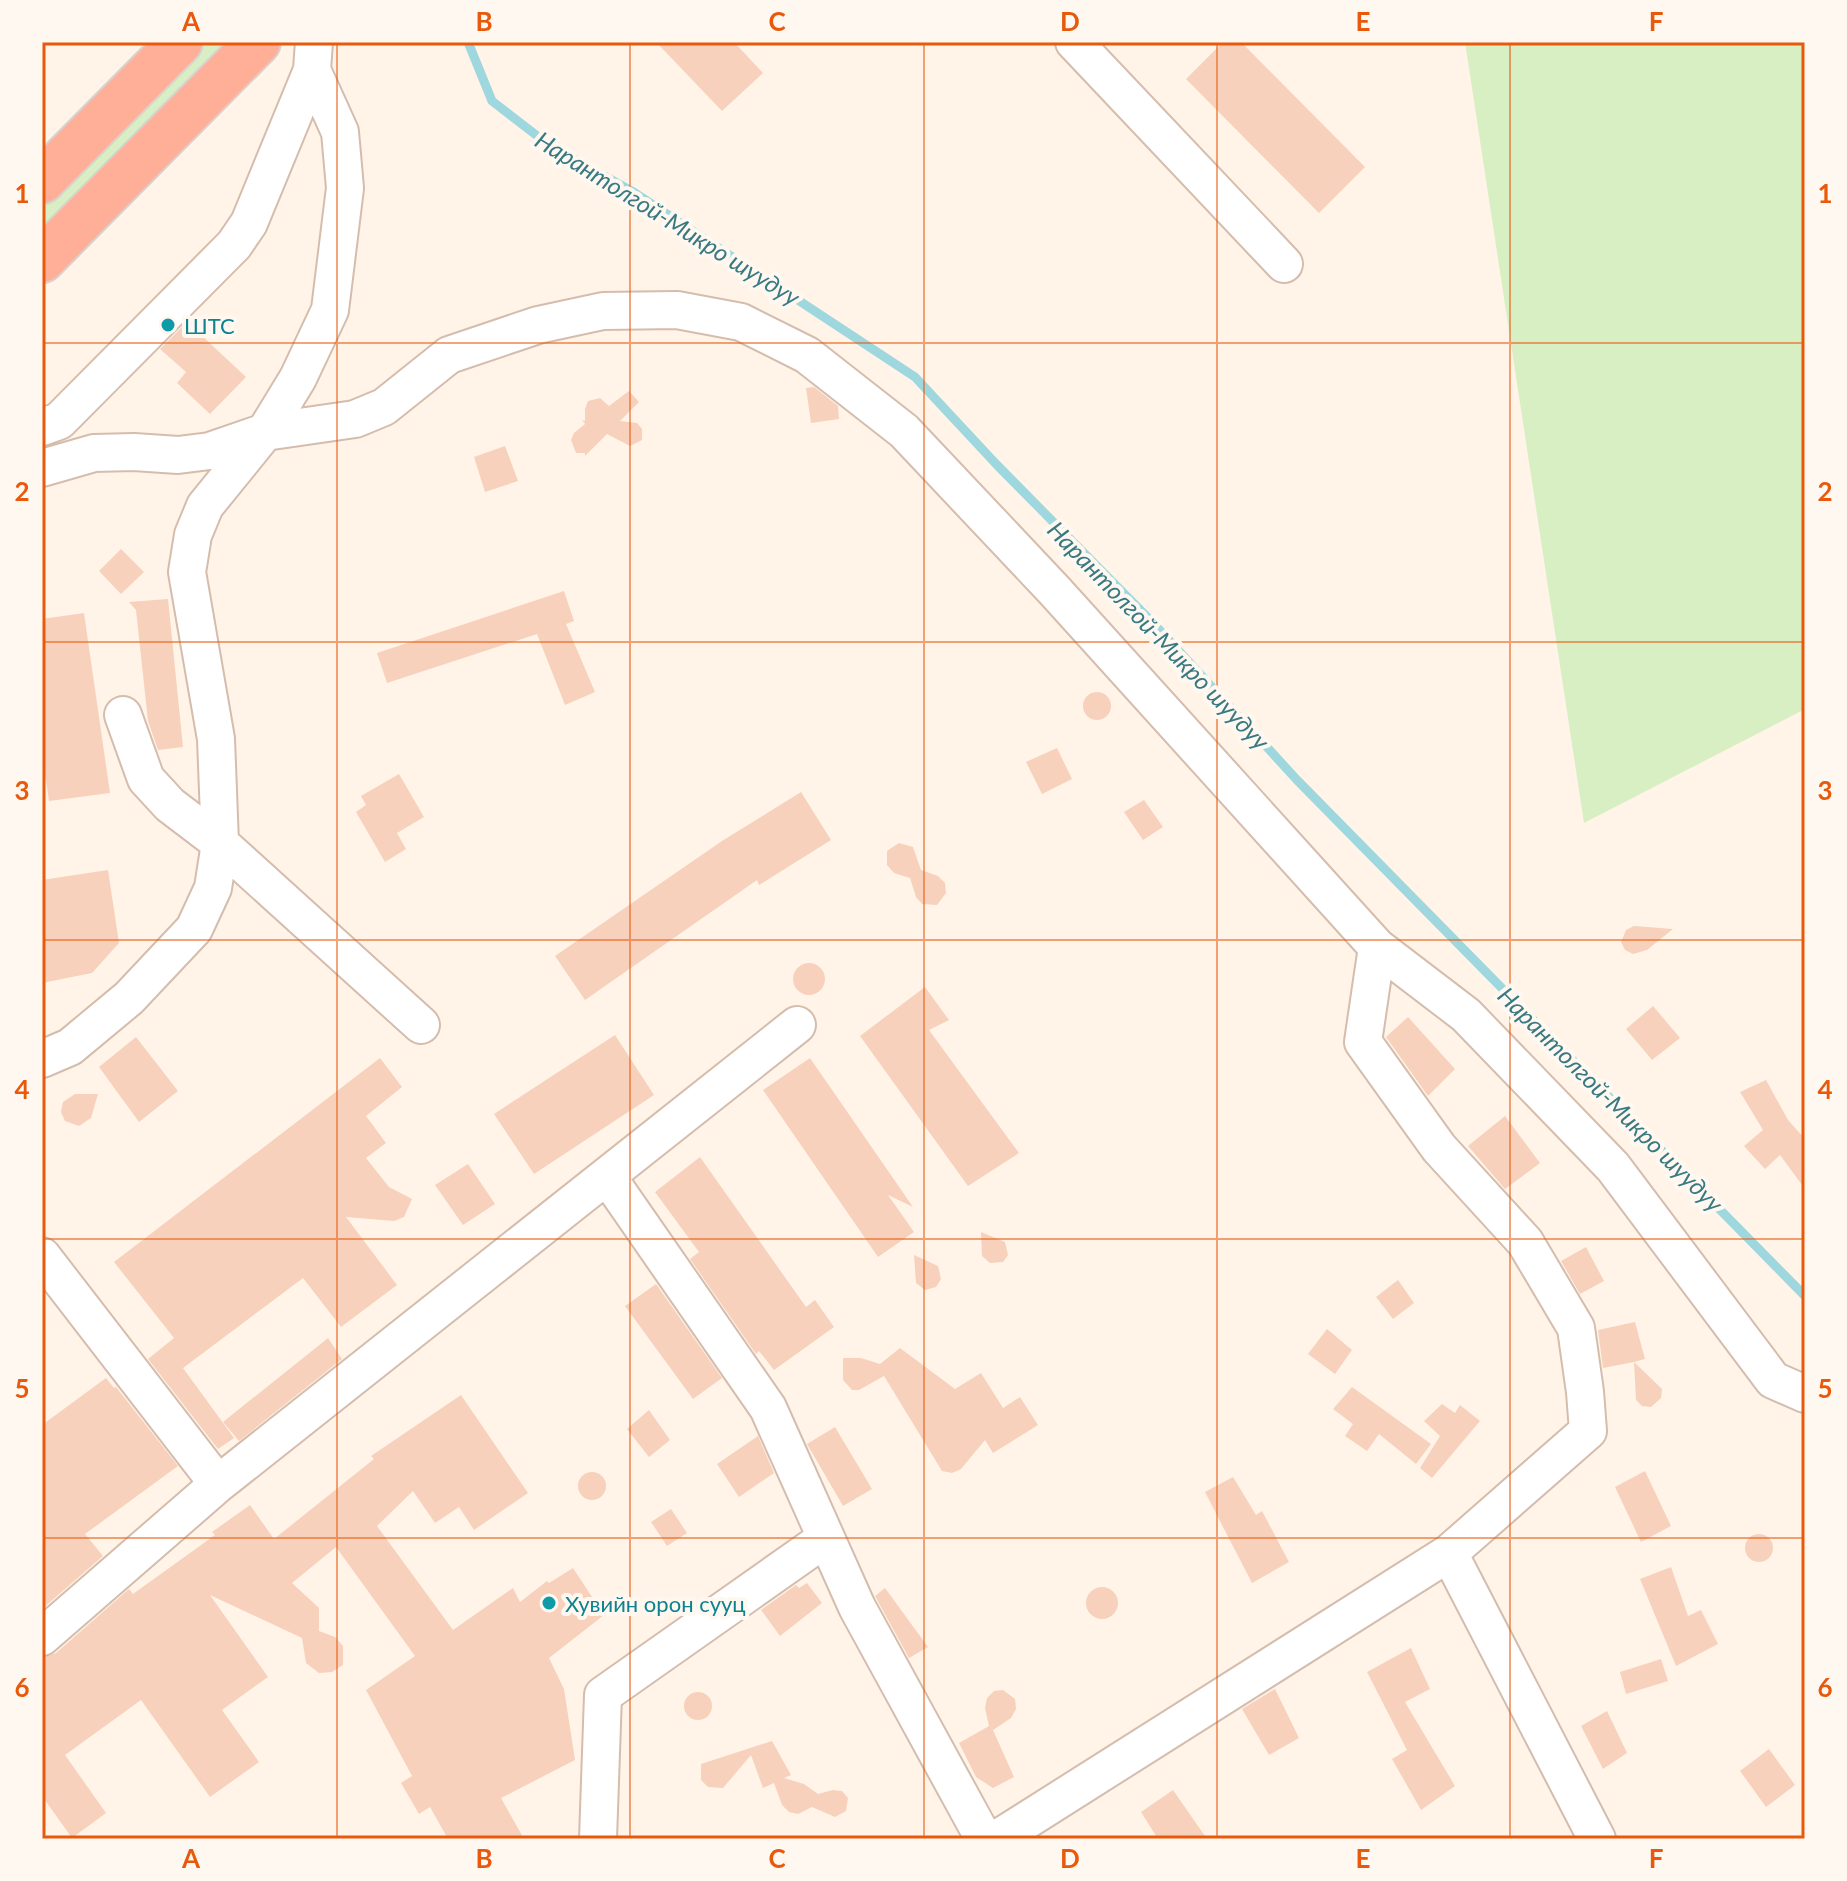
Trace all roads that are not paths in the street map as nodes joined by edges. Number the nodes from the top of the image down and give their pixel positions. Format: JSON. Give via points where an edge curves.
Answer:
{"nodes":[{"id":1,"x":180,"y":42,"type":"edge"},
{"id":2,"x":258,"y":42,"type":"edge"},
{"id":3,"x":1074,"y":42,"type":"edge"},
{"id":4,"x":313,"y":56,"type":"edge"},
{"id":5,"x":42,"y":181,"type":"edge"},
{"id":6,"x":42,"y":260,"type":"edge"},
{"id":7,"x":1284,"y":264,"type":"dead end"},
{"id":8,"x":42,"y":427,"type":"edge"},
{"id":9,"x":265,"y":432,"type":"junction"},
{"id":10,"x":42,"y":468,"type":"edge"},
{"id":11,"x":123,"y":715,"type":"dead end"},
{"id":12,"x":220,"y":843,"type":"junction"},
{"id":13,"x":1377,"y":947,"type":"junction"},
{"id":14,"x":421,"y":1025,"type":"dead end"},
{"id":15,"x":797,"y":1025,"type":"dead end"},
{"id":16,"x":42,"y":1059,"type":"edge"},
{"id":17,"x":607,"y":1176,"type":"junction"},
{"id":18,"x":42,"y":1256,"type":"edge"},
{"id":19,"x":1805,"y":1394,"type":"edge"},
{"id":20,"x":218,"y":1484,"type":"junction"},
{"id":21,"x":826,"y":1538,"type":"junction"},
{"id":22,"x":1449,"y":1553,"type":"junction"},
{"id":23,"x":42,"y":1637,"type":"edge"},
{"id":24,"x":598,"y":1839,"type":"edge"},
{"id":25,"x":984,"y":1839,"type":"edge"},
{"id":26,"x":997,"y":1839,"type":"edge"},
{"id":27,"x":1597,"y":1839,"type":"edge"}],
"edges":[{"from":1,"to":5,"type":"highway"},
{"from":2,"to":6,"type":"highway"},
{"from":3,"to":7,"type":"lane"},
{"from":4,"to":8,"type":"lane","via":[[249,223],[234,245],[59,421]]},
{"from":4,"to":9,"type":"lane","via":[[340,132],[345,188],[330,310]]},
{"from":9,"to":10,"type":"lane","via":[[210,451],[94,453]]},
{"from":9,"to":12,"type":"lane","via":[[205,506],[187,572],[216,739]]},
{"from":9,"to":13,"type":"lane","via":[[355,419],[384,407],[449,355],[538,325],[603,311],[648,310],[741,322],[807,355],[904,431]]},
{"from":11,"to":12,"type":"lane","via":[[146,779]]},
{"from":12,"to":14,"type":"lane"},
{"from":12,"to":16,"type":"lane","via":[[213,888],[194,929],[129,998],[70,1047]]},
{"from":13,"to":19,"type":"lane","via":[[1466,1015],[1602,1156],[1773,1380]]},
{"from":13,"to":22,"type":"lane","via":[[1363,1042],[1439,1148],[1525,1242],[1576,1328],[1585,1392],[1588,1431]]},
{"from":15,"to":17,"type":"lane"},
{"from":17,"to":20,"type":"lane"},
{"from":17,"to":21,"type":"lane","via":[[768,1408]]},
{"from":18,"to":20,"type":"lane"},
{"from":20,"to":23,"type":"lane"},
{"from":21,"to":24,"type":"lane","via":[[603,1695]]},
{"from":21,"to":25,"type":"lane","via":[[857,1607]]},
{"from":22,"to":26,"type":"lane"},
{"from":22,"to":27,"type":"lane"}]}
